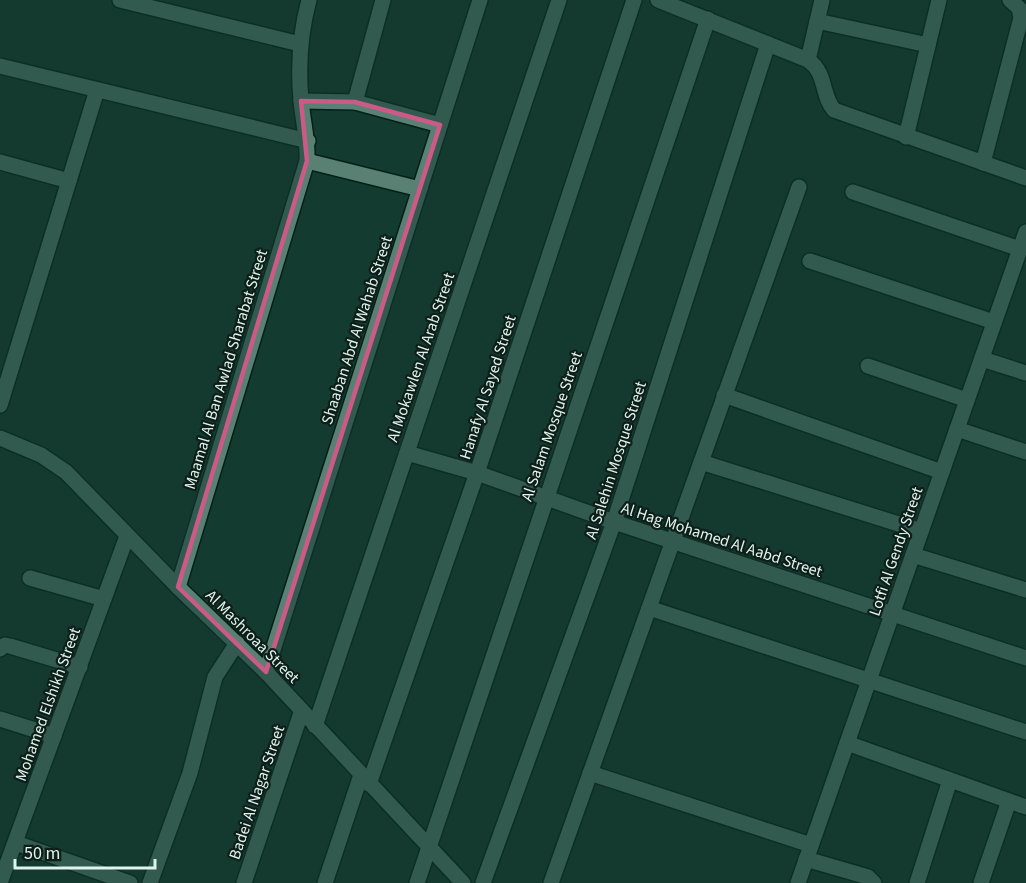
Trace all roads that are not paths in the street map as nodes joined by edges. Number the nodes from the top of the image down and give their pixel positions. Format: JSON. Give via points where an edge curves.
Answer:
{"nodes":[{"id":1,"x":120,"y":0,"type":"edge"},
{"id":2,"x":309,"y":0,"type":"edge"},
{"id":3,"x":383,"y":0,"type":"edge"},
{"id":4,"x":480,"y":0,"type":"edge"},
{"id":5,"x":559,"y":0,"type":"edge"},
{"id":6,"x":634,"y":0,"type":"edge"},
{"id":7,"x":658,"y":0,"type":"edge"},
{"id":8,"x":822,"y":0,"type":"edge"},
{"id":9,"x":939,"y":0,"type":"edge"},
{"id":10,"x":1010,"y":0,"type":"edge"},
{"id":11,"x":678,"y":3,"type":"edge"},
{"id":12,"x":708,"y":19,"type":"junction"},
{"id":13,"x":817,"y":21,"type":"junction"},
{"id":14,"x":300,"y":44,"type":"junction"},
{"id":15,"x":768,"y":44,"type":"junction"},
{"id":16,"x":928,"y":45,"type":"junction"},
{"id":17,"x":808,"y":60,"type":"junction"},
{"id":18,"x":0,"y":66,"type":"edge"},
{"id":19,"x":97,"y":90,"type":"junction"},
{"id":20,"x":301,"y":101,"type":"junction"},
{"id":21,"x":355,"y":102,"type":"junction"},
{"id":22,"x":440,"y":125,"type":"junction"},
{"id":23,"x":906,"y":137,"type":"junction"},
{"id":24,"x":308,"y":141,"type":"junction"},
{"id":25,"x":307,"y":161,"type":"junction"},
{"id":26,"x":0,"y":162,"type":"edge"},
{"id":27,"x":983,"y":163,"type":"junction"},
{"id":28,"x":1026,"y":178,"type":"edge"},
{"id":29,"x":69,"y":181,"type":"junction"},
{"id":30,"x":799,"y":187,"type":"dead end"},
{"id":31,"x":420,"y":189,"type":"junction"},
{"id":32,"x":853,"y":192,"type":"dead end"},
{"id":33,"x":1026,"y":231,"type":"edge"},
{"id":34,"x":1020,"y":249,"type":"junction"},
{"id":35,"x":810,"y":261,"type":"dead end"},
{"id":36,"x":1020,"y":270,"type":"edge"},
{"id":37,"x":994,"y":322,"type":"junction"},
{"id":38,"x":982,"y":359,"type":"junction"},
{"id":39,"x":868,"y":366,"type":"dead end"},
{"id":40,"x":1026,"y":373,"type":"edge"},
{"id":41,"x":724,"y":395,"type":"junction"},
{"id":42,"x":967,"y":400,"type":"junction"},
{"id":43,"x":0,"y":405,"type":"edge"},
{"id":44,"x":957,"y":429,"type":"junction"},
{"id":45,"x":0,"y":438,"type":"edge"},
{"id":46,"x":1026,"y":452,"type":"edge"},
{"id":47,"x":407,"y":453,"type":"junction"},
{"id":48,"x":701,"y":462,"type":"junction"},
{"id":49,"x":942,"y":472,"type":"junction"},
{"id":50,"x":477,"y":473,"type":"junction"},
{"id":51,"x":545,"y":499,"type":"junction"},
{"id":52,"x":615,"y":522,"type":"junction"},
{"id":53,"x":921,"y":531,"type":"junction"},
{"id":54,"x":127,"y":536,"type":"junction"},
{"id":55,"x":672,"y":542,"type":"junction"},
{"id":56,"x":913,"y":555,"type":"junction"},
{"id":57,"x":30,"y":578,"type":"dead end"},
{"id":58,"x":178,"y":587,"type":"junction"},
{"id":59,"x":1026,"y":590,"type":"edge"},
{"id":60,"x":104,"y":599,"type":"junction"},
{"id":61,"x":649,"y":608,"type":"junction"},
{"id":62,"x":892,"y":615,"type":"junction"},
{"id":63,"x":237,"y":643,"type":"junction"},
{"id":64,"x":0,"y":649,"type":"edge"},
{"id":65,"x":1026,"y":658,"type":"edge"},
{"id":66,"x":80,"y":667,"type":"junction"},
{"id":67,"x":266,"y":672,"type":"junction"},
{"id":68,"x":869,"y":681,"type":"junction"},
{"id":69,"x":301,"y":712,"type":"junction"},
{"id":70,"x":0,"y":719,"type":"edge"},
{"id":71,"x":315,"y":726,"type":"junction"},
{"id":72,"x":1026,"y":732,"type":"edge"},
{"id":73,"x":54,"y":736,"type":"junction"},
{"id":74,"x":847,"y":743,"type":"junction"},
{"id":75,"x":590,"y":773,"type":"junction"},
{"id":76,"x":365,"y":779,"type":"junction"},
{"id":77,"x":950,"y":780,"type":"junction"},
{"id":78,"x":1009,"y":801,"type":"junction"},
{"id":79,"x":1026,"y":807,"type":"edge"},
{"id":80,"x":16,"y":843,"type":"junction"},
{"id":81,"x":430,"y":846,"type":"junction"},
{"id":82,"x":808,"y":852,"type":"junction"},
{"id":83,"x":0,"y":883,"type":"edge"},
{"id":84,"x":130,"y":883,"type":"edge"},
{"id":85,"x":150,"y":883,"type":"edge"},
{"id":86,"x":244,"y":883,"type":"edge"},
{"id":87,"x":325,"y":883,"type":"edge"},
{"id":88,"x":417,"y":883,"type":"edge"},
{"id":89,"x":463,"y":883,"type":"edge"},
{"id":90,"x":483,"y":883,"type":"edge"},
{"id":91,"x":551,"y":883,"type":"edge"},
{"id":92,"x":798,"y":883,"type":"edge"},
{"id":93,"x":874,"y":883,"type":"edge"},
{"id":94,"x":917,"y":883,"type":"edge"},
{"id":95,"x":981,"y":883,"type":"edge"}],
"edges":[{"from":1,"to":14,"type":"street"},
{"from":2,"to":14,"type":"street","name":"Maamal Al Ban Awlad Sharabat Street"},
{"from":3,"to":21,"type":"street"},
{"from":4,"to":22,"type":"street","name":"Shaaban Abd Al Wahab Street"},
{"from":5,"to":47,"type":"street","name":"Al Mokawlen Al Arab Street"},
{"from":6,"to":50,"type":"street","name":"Hanafy Al Sayed Street"},
{"from":7,"to":11,"type":"street"},
{"from":8,"to":13,"type":"street"},
{"from":9,"to":16,"type":"street"},
{"from":10,"to":27,"type":"street","via":[[1019,8],[1022,18]]},
{"from":11,"to":12,"type":"street"},
{"from":12,"to":15,"type":"street"},
{"from":12,"to":51,"type":"street","name":"Al Salam Mosque Street"},
{"from":13,"to":16,"type":"street"},
{"from":13,"to":17,"type":"street"},
{"from":14,"to":20,"type":"street","name":"Maamal Al Ban Awlad Sharabat Street"},
{"from":15,"to":17,"type":"street"},
{"from":15,"to":52,"type":"street","name":"Al Salehin Mosque Street"},
{"from":16,"to":23,"type":"street"},
{"from":17,"to":23,"type":"street","via":[[819,71],[834,110]]},
{"from":18,"to":19,"type":"street"},
{"from":19,"to":24,"type":"street"},
{"from":19,"to":29,"type":"street"},
{"from":20,"to":21,"type":"street"},
{"from":20,"to":24,"type":"street","name":"Maamal Al Ban Awlad Sharabat Street"},
{"from":21,"to":22,"type":"street"},
{"from":22,"to":31,"type":"street","name":"Shaaban Abd Al Wahab Street"},
{"from":23,"to":27,"type":"street"},
{"from":24,"to":25,"type":"street","name":"Maamal Al Ban Awlad Sharabat Street"},
{"from":25,"to":31,"type":"street"},
{"from":25,"to":58,"type":"street","name":"Maamal Al Ban Awlad Sharabat Street"},
{"from":26,"to":29,"type":"street"},
{"from":27,"to":28,"type":"street"},
{"from":29,"to":43,"type":"street"},
{"from":30,"to":41,"type":"street"},
{"from":31,"to":67,"type":"street","name":"Shaaban Abd Al Wahab Street"},
{"from":32,"to":34,"type":"street"},
{"from":33,"to":34,"type":"street","name":"Lotfi Al Gendy Street"},
{"from":34,"to":36,"type":"street","name":"Lotfi Al Gendy Street"},
{"from":35,"to":37,"type":"street"},
{"from":36,"to":37,"type":"street","name":"Lotfi Al Gendy Street"},
{"from":37,"to":38,"type":"street","name":"Lotfi Al Gendy Street"},
{"from":38,"to":40,"type":"street"},
{"from":38,"to":42,"type":"street","name":"Lotfi Al Gendy Street"},
{"from":39,"to":42,"type":"street"},
{"from":41,"to":48,"type":"street"},
{"from":41,"to":49,"type":"street"},
{"from":42,"to":44,"type":"street","name":"Lotfi Al Gendy Street"},
{"from":44,"to":46,"type":"street"},
{"from":44,"to":49,"type":"street","name":"Lotfi Al Gendy Street"},
{"from":45,"to":54,"type":"street","name":"Al Mashroaa Street","via":[[41,455],[66,472]]},
{"from":47,"to":50,"type":"street","name":"Al Hag Mohamed Al Aabd Street"},
{"from":47,"to":71,"type":"street","name":"Al Mokawlen Al Arab Street"},
{"from":48,"to":53,"type":"street"},
{"from":48,"to":55,"type":"street"},
{"from":49,"to":53,"type":"street","name":"Lotfi Al Gendy Street"},
{"from":50,"to":51,"type":"street","name":"Al Hag Mohamed Al Aabd Street"},
{"from":50,"to":76,"type":"street","name":"Hanafy Al Sayed Street"},
{"from":51,"to":52,"type":"street","name":"Al Hag Mohamed Al Aabd Street"},
{"from":51,"to":81,"type":"street","name":"Al Salam Mosque Street"},
{"from":52,"to":55,"type":"street","name":"Al Hag Mohamed Al Aabd Street"},
{"from":52,"to":90,"type":"street","name":"Al Salehin Mosque Street"},
{"from":53,"to":56,"type":"street","name":"Lotfi Al Gendy Street"},
{"from":54,"to":58,"type":"street","name":"Al Mashroaa Street"},
{"from":54,"to":60,"type":"street","name":"Mohamed Elshikh Street"},
{"from":55,"to":61,"type":"street"},
{"from":55,"to":62,"type":"street","name":"Al Hag Mohamed Al Aabd Street"},
{"from":56,"to":59,"type":"street"},
{"from":56,"to":62,"type":"street","name":"Lotfi Al Gendy Street"},
{"from":57,"to":60,"type":"street"},
{"from":58,"to":63,"type":"street","name":"Al Mashroaa Street"},
{"from":60,"to":66,"type":"street","name":"Mohamed Elshikh Street"},
{"from":61,"to":68,"type":"street"},
{"from":61,"to":75,"type":"street"},
{"from":62,"to":65,"type":"street","name":"Al Hag Mohamed Al Aabd Street"},
{"from":62,"to":68,"type":"street","name":"Lotfi Al Gendy Street"},
{"from":63,"to":67,"type":"street","name":"Al Mashroaa Street"},
{"from":63,"to":85,"type":"street","via":[[215,677],[190,773]]},
{"from":64,"to":66,"type":"street","via":[[10,646]]},
{"from":66,"to":73,"type":"street","name":"Mohamed Elshikh Street"},
{"from":67,"to":69,"type":"street","name":"Al Mashroaa Street"},
{"from":68,"to":72,"type":"street"},
{"from":68,"to":74,"type":"street","name":"Lotfi Al Gendy Street"},
{"from":69,"to":71,"type":"street","name":"Al Mashroaa Street"},
{"from":69,"to":86,"type":"street","name":"Badei Al Nagar Street"},
{"from":70,"to":73,"type":"street"},
{"from":71,"to":76,"type":"street","name":"Al Mashroaa Street"},
{"from":73,"to":80,"type":"street","name":"Mohamed Elshikh Street"},
{"from":74,"to":77,"type":"street"},
{"from":74,"to":82,"type":"street","name":"Lotfi Al Gendy Street"},
{"from":75,"to":82,"type":"street"},
{"from":75,"to":91,"type":"street"},
{"from":76,"to":81,"type":"street","name":"Al Mashroaa Street"},
{"from":76,"to":87,"type":"street","name":"Hanafy Al Sayed Street"},
{"from":77,"to":78,"type":"street"},
{"from":77,"to":94,"type":"street"},
{"from":78,"to":79,"type":"street"},
{"from":78,"to":95,"type":"street"},
{"from":80,"to":83,"type":"street","name":"Mohamed Elshikh Street"},
{"from":80,"to":84,"type":"street"},
{"from":81,"to":88,"type":"street","name":"Al Salam Mosque Street"},
{"from":81,"to":89,"type":"street","name":"Al Mashroaa Street"},
{"from":82,"to":92,"type":"street","name":"Lotfi Al Gendy Street"},
{"from":82,"to":93,"type":"street"}]}
